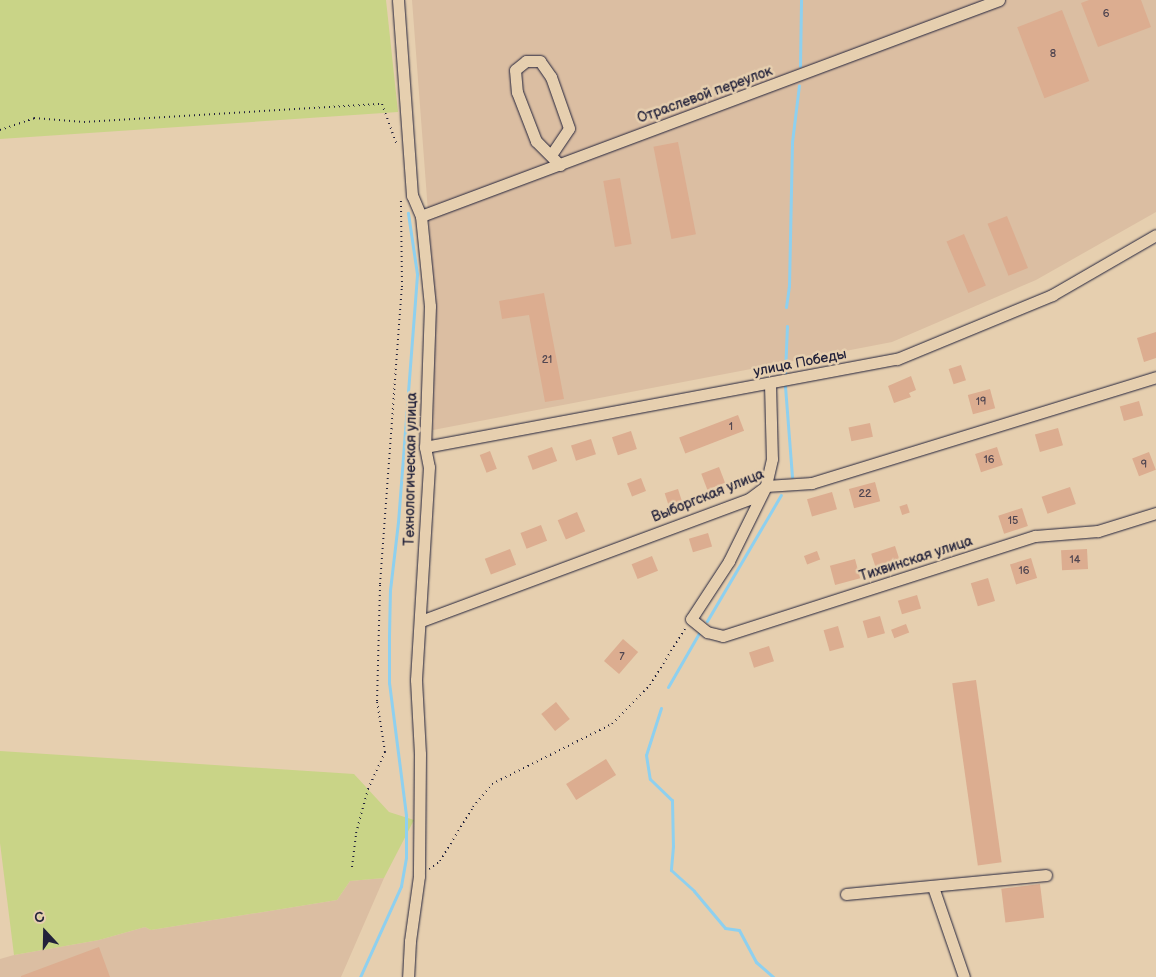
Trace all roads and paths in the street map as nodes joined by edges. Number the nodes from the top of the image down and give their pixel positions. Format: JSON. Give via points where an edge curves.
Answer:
{"nodes":[{"id":1,"x":398,"y":0,"type":"edge"},
{"id":2,"x":999,"y":0,"type":"edge"},
{"id":3,"x":0,"y":130,"type":"edge"},
{"id":4,"x":398,"y":148,"type":"dead end"},
{"id":5,"x":551,"y":155,"type":"junction"},
{"id":6,"x":560,"y":164,"type":"junction"},
{"id":7,"x":401,"y":196,"type":"dead end"},
{"id":8,"x":421,"y":216,"type":"junction"},
{"id":9,"x":1156,"y":235,"type":"edge"},
{"id":10,"x":1156,"y":377,"type":"edge"},
{"id":11,"x":770,"y":384,"type":"junction"},
{"id":12,"x":425,"y":447,"type":"junction"},
{"id":13,"x":766,"y":486,"type":"junction"},
{"id":14,"x":1156,"y":512,"type":"edge"},
{"id":15,"x":691,"y":619,"type":"junction"},
{"id":16,"x":420,"y":621,"type":"junction"},
{"id":17,"x":352,"y":867,"type":"dead end"},
{"id":18,"x":1046,"y":875,"type":"dead end"},
{"id":19,"x":419,"y":876,"type":"junction"},
{"id":20,"x":933,"y":887,"type":"junction"},
{"id":21,"x":846,"y":894,"type":"dead end"},
{"id":22,"x":408,"y":977,"type":"edge"},
{"id":23,"x":964,"y":977,"type":"edge"}],
"edges":[{"from":1,"to":8,"type":"street","name":"Технологическая улица","via":[[412,195]]},
{"from":2,"to":6,"type":"street","name":"Отраслевой переулок"},
{"from":3,"to":4,"type":"path","via":[[34,118],[84,122],[382,104]]},
{"from":5,"to":5,"type":"street","via":[[569,128],[551,77],[540,61],[526,61],[515,70],[517,92],[536,141]]},
{"from":5,"to":6,"type":"street"},
{"from":6,"to":8,"type":"street","name":"Отраслевой переулок"},
{"from":7,"to":17,"type":"path","via":[[402,287],[380,584],[377,681],[385,752],[368,789],[356,833]]},
{"from":8,"to":12,"type":"street","name":"Технологическая улица","via":[[430,306]]},
{"from":9,"to":11,"type":"street","name":"улица Победы","via":[[1052,295],[897,359]]},
{"from":10,"to":13,"type":"street","name":"Выборгская улица","via":[[812,482]]},
{"from":11,"to":12,"type":"street","name":"улица Победы"},
{"from":11,"to":13,"type":"street","via":[[772,459]]},
{"from":12,"to":16,"type":"street","name":"Технологическая улица","via":[[429,467]]},
{"from":13,"to":15,"type":"street","via":[[729,561]]},
{"from":13,"to":16,"type":"street","name":"Выборгская улица","via":[[749,499]]},
{"from":14,"to":15,"type":"street","name":"Тихвинская улица","via":[[1098,531],[1035,536],[723,636],[707,632]]},
{"from":15,"to":19,"type":"path","via":[[650,685],[612,724],[492,784],[440,861]]},
{"from":16,"to":19,"type":"street","name":"Технологическая улица","via":[[416,680],[420,754]]},
{"from":18,"to":20,"type":"street"},
{"from":19,"to":22,"type":"street","name":"Технологическая улица"},
{"from":20,"to":21,"type":"street"},
{"from":20,"to":23,"type":"street"}]}
